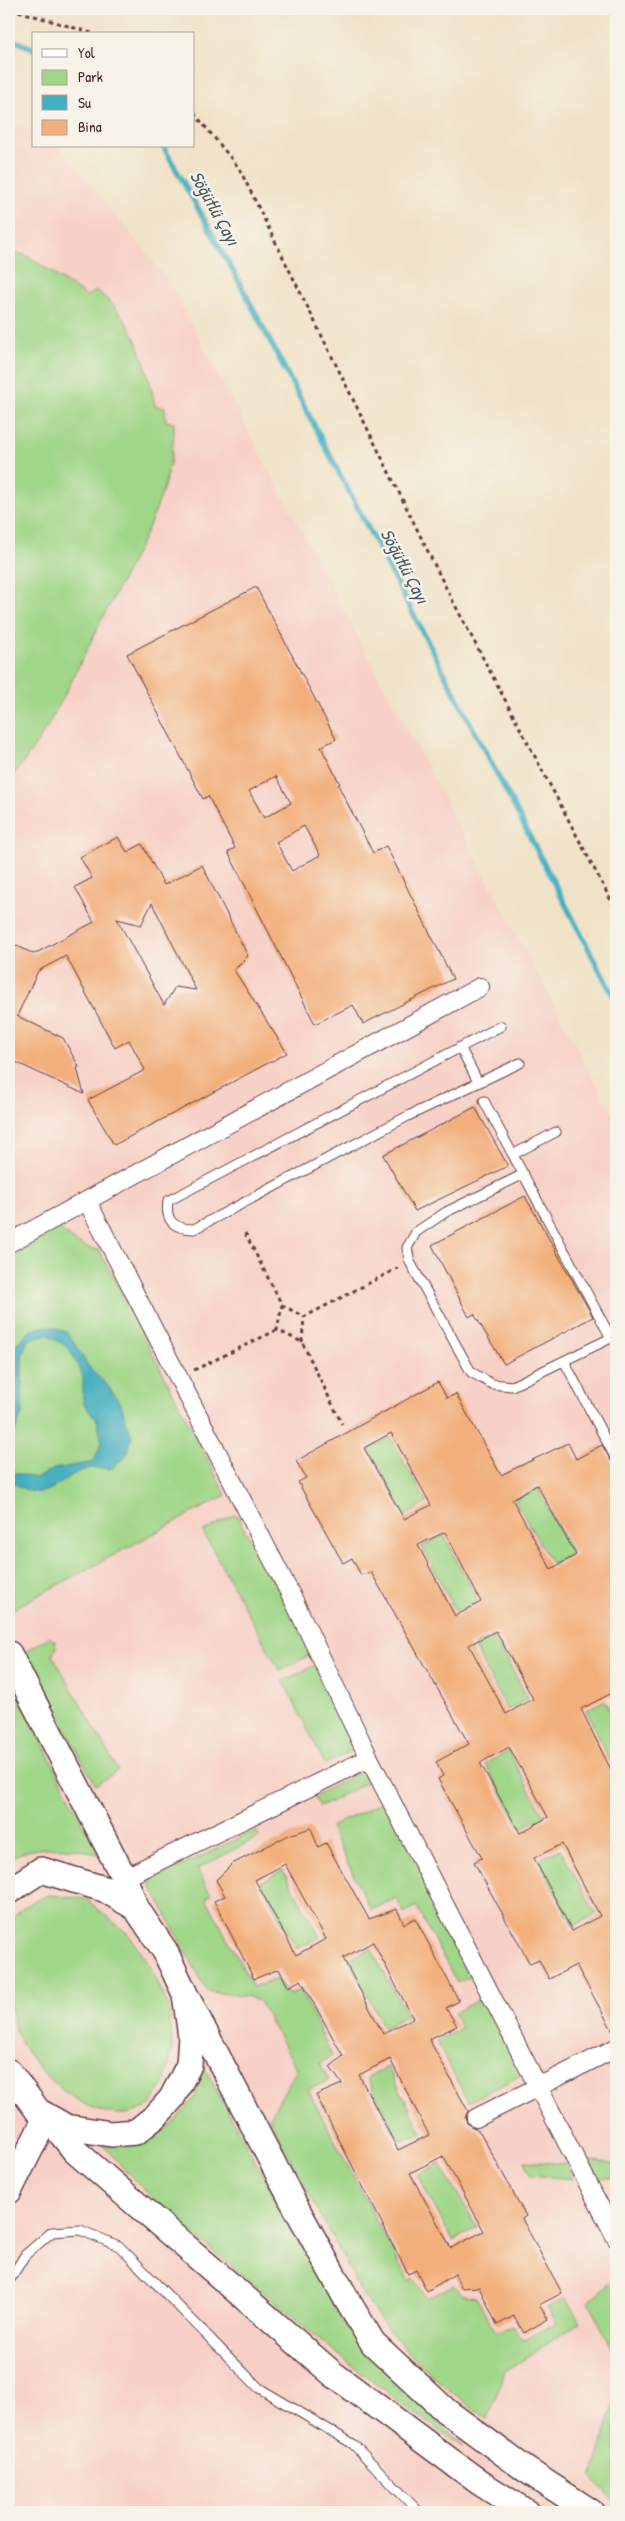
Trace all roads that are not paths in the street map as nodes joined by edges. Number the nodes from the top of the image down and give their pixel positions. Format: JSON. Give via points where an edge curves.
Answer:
{"nodes":[{"id":1,"x":480,"y":987,"type":"dead end"},
{"id":2,"x":501,"y":1026,"type":"dead end"},
{"id":3,"x":460,"y":1047,"type":"junction"},
{"id":4,"x":520,"y":1063,"type":"dead end"},
{"id":5,"x":478,"y":1082,"type":"junction"},
{"id":6,"x":484,"y":1101,"type":"dead end"},
{"id":7,"x":556,"y":1132,"type":"dead end"},
{"id":8,"x":514,"y":1154,"type":"junction"},
{"id":9,"x":524,"y":1174,"type":"junction"},
{"id":10,"x":87,"y":1200,"type":"junction"},
{"id":11,"x":9,"y":1243,"type":"edge"},
{"id":12,"x":614,"y":1337,"type":"edge"},
{"id":13,"x":564,"y":1361,"type":"junction"},
{"id":14,"x":616,"y":1459,"type":"edge"},
{"id":15,"x":9,"y":1654,"type":"edge"},
{"id":16,"x":369,"y":1758,"type":"junction"},
{"id":17,"x":124,"y":1878,"type":"junction"},
{"id":18,"x":9,"y":1892,"type":"edge"},
{"id":19,"x":136,"y":1908,"type":"junction"},
{"id":20,"x":186,"y":1994,"type":"junction"},
{"id":21,"x":616,"y":2048,"type":"edge"},
{"id":22,"x":12,"y":2080,"type":"edge"},
{"id":23,"x":538,"y":2088,"type":"junction"},
{"id":24,"x":47,"y":2116,"type":"junction"},
{"id":25,"x":476,"y":2118,"type":"dead end"},
{"id":26,"x":9,"y":2191,"type":"edge"},
{"id":27,"x":616,"y":2238,"type":"edge"},
{"id":28,"x":9,"y":2281,"type":"edge"},
{"id":29,"x":419,"y":2512,"type":"edge"},
{"id":30,"x":526,"y":2512,"type":"edge"},
{"id":31,"x":592,"y":2512,"type":"edge"}],
"edges":[{"from":1,"to":10,"type":"street"},
{"from":2,"to":3,"type":"lane"},
{"from":3,"to":5,"type":"lane"},
{"from":3,"to":5,"type":"lane","via":[[168,1201],[171,1221],[182,1229],[194,1229]]},
{"from":4,"to":5,"type":"lane"},
{"from":6,"to":8,"type":"lane"},
{"from":7,"to":8,"type":"lane"},
{"from":8,"to":9,"type":"lane"},
{"from":9,"to":12,"type":"lane"},
{"from":9,"to":13,"type":"lane","via":[[446,1212],[416,1232],[407,1248],[410,1262],[471,1372],[492,1384],[512,1386]]},
{"from":10,"to":11,"type":"street"},
{"from":10,"to":16,"type":"street","via":[[293,1600]]},
{"from":12,"to":13,"type":"lane"},
{"from":13,"to":14,"type":"lane"},
{"from":15,"to":17,"type":"street"},
{"from":16,"to":17,"type":"street"},
{"from":16,"to":23,"type":"street"},
{"from":17,"to":19,"type":"street"},
{"from":18,"to":19,"type":"street","via":[[42,1870],[104,1889]]},
{"from":19,"to":20,"type":"street","via":[[165,1951]]},
{"from":20,"to":24,"type":"street","via":[[191,2037],[190,2065],[172,2098],[156,2116],[136,2132],[111,2134],[66,2127]]},
{"from":20,"to":31,"type":"street","via":[[301,2217],[373,2343],[446,2411]]},
{"from":21,"to":23,"type":"street"},
{"from":22,"to":24,"type":"street","via":[[38,2111]]},
{"from":23,"to":25,"type":"street"},
{"from":23,"to":27,"type":"street"},
{"from":24,"to":26,"type":"street"},
{"from":24,"to":30,"type":"street","via":[[75,2151],[332,2374],[479,2482]]},
{"from":28,"to":29,"type":"lane","via":[[25,2255],[52,2232],[80,2230],[119,2246],[259,2388],[353,2444]]}]}
